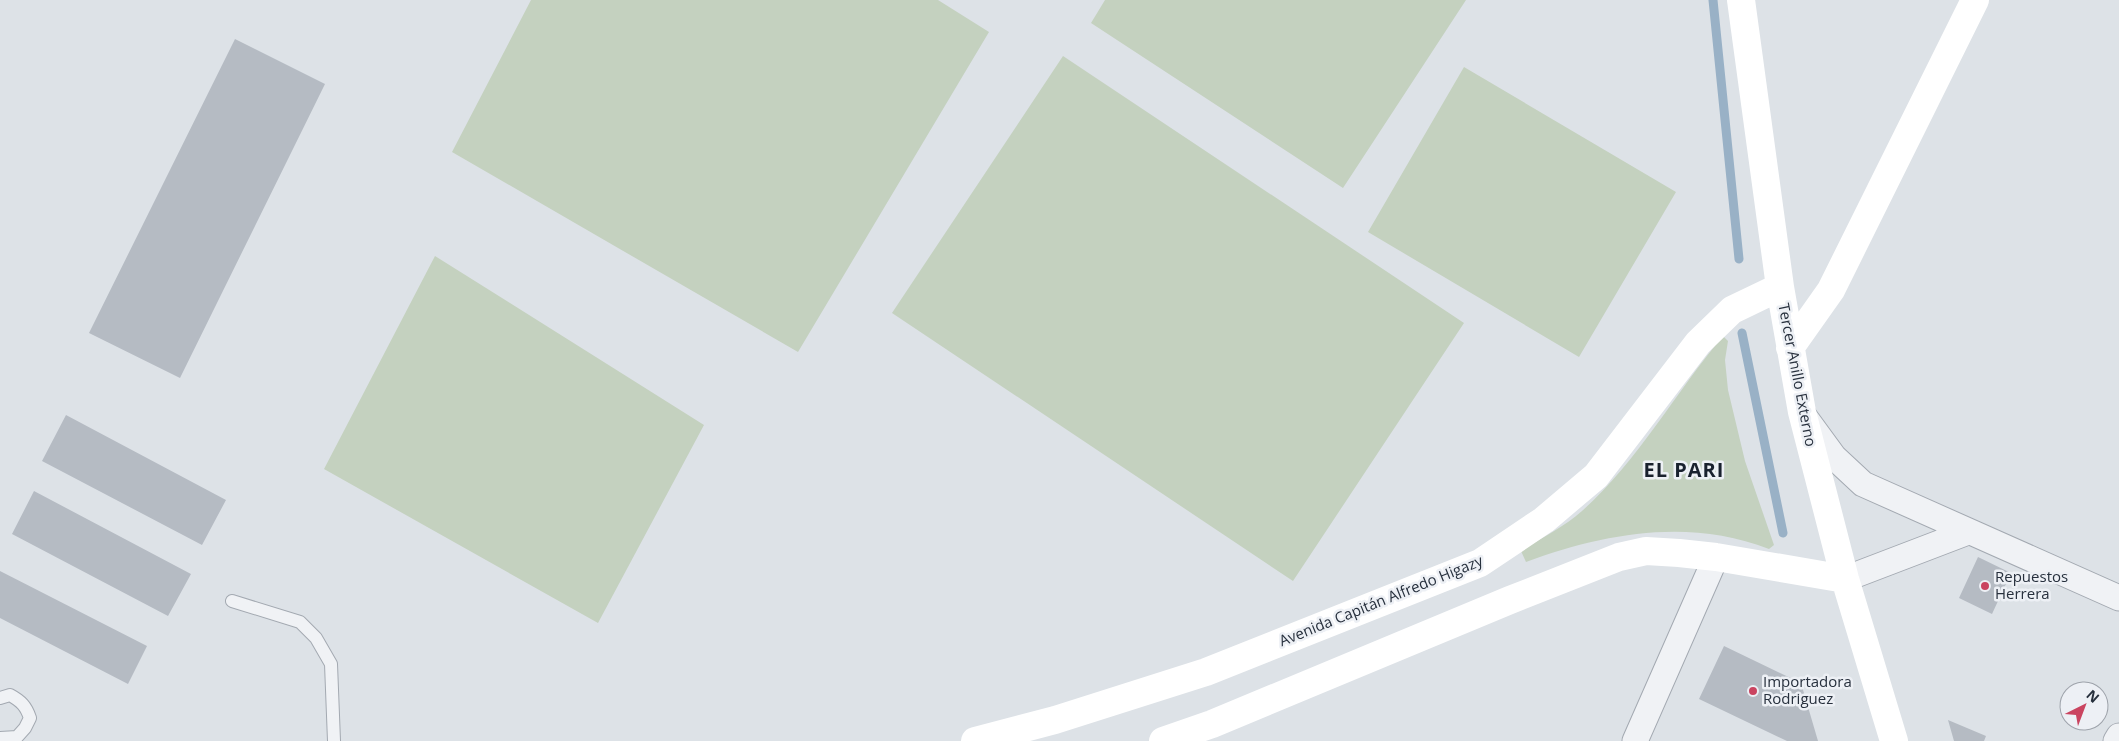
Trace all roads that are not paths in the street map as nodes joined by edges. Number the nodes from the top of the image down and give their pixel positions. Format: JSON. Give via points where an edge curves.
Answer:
{"nodes":[{"id":1,"x":1741,"y":0,"type":"edge"},
{"id":2,"x":1975,"y":0,"type":"edge"},
{"id":3,"x":1780,"y":287,"type":"junction"},
{"id":4,"x":1790,"y":348,"type":"junction"},
{"id":5,"x":1802,"y":412,"type":"junction"},
{"id":6,"x":1968,"y":532,"type":"junction"},
{"id":7,"x":1716,"y":557,"type":"junction"},
{"id":8,"x":1845,"y":579,"type":"junction"},
{"id":9,"x":2119,"y":598,"type":"edge"},
{"id":10,"x":232,"y":602,"type":"dead end"},
{"id":11,"x":0,"y":698,"type":"edge"},
{"id":12,"x":1208,"y":733,"type":"edge"},
{"id":13,"x":2119,"y":736,"type":"edge"},
{"id":14,"x":0,"y":738,"type":"edge"},
{"id":15,"x":334,"y":741,"type":"edge"},
{"id":16,"x":975,"y":741,"type":"edge"},
{"id":17,"x":1163,"y":741,"type":"edge"},
{"id":18,"x":1634,"y":741,"type":"edge"},
{"id":19,"x":1894,"y":741,"type":"edge"},
{"id":20,"x":2116,"y":741,"type":"edge"}],
"edges":[{"from":1,"to":3,"type":"street","name":"Tercer Anillo Externo"},
{"from":2,"to":4,"type":"street","via":[[1831,290]]},
{"from":3,"to":4,"type":"street","name":"Tercer Anillo Externo"},
{"from":3,"to":16,"type":"street","name":"Avenida Capitán Alfredo Higazy","via":[[1732,310],[1698,343],[1596,476],[1544,520],[1480,563],[1206,672],[1055,720]]},
{"from":4,"to":5,"type":"street","name":"Tercer Anillo Externo"},
{"from":5,"to":6,"type":"street","via":[[1834,457],[1864,484]]},
{"from":5,"to":8,"type":"street","name":"Tercer Anillo Externo"},
{"from":6,"to":8,"type":"street"},
{"from":6,"to":9,"type":"street"},
{"from":7,"to":8,"type":"street"},
{"from":7,"to":12,"type":"street","via":[[1646,551],[1619,557],[1510,600]]},
{"from":7,"to":18,"type":"street"},
{"from":8,"to":19,"type":"street","name":"Tercer Anillo Externo"},
{"from":10,"to":15,"type":"lane","via":[[300,622],[316,638],[331,664]]},
{"from":11,"to":14,"type":"lane","via":[[10,695],[20,700],[30,718],[17,737]]},
{"from":12,"to":17,"type":"street"},
{"from":13,"to":20,"type":"street"}]}
